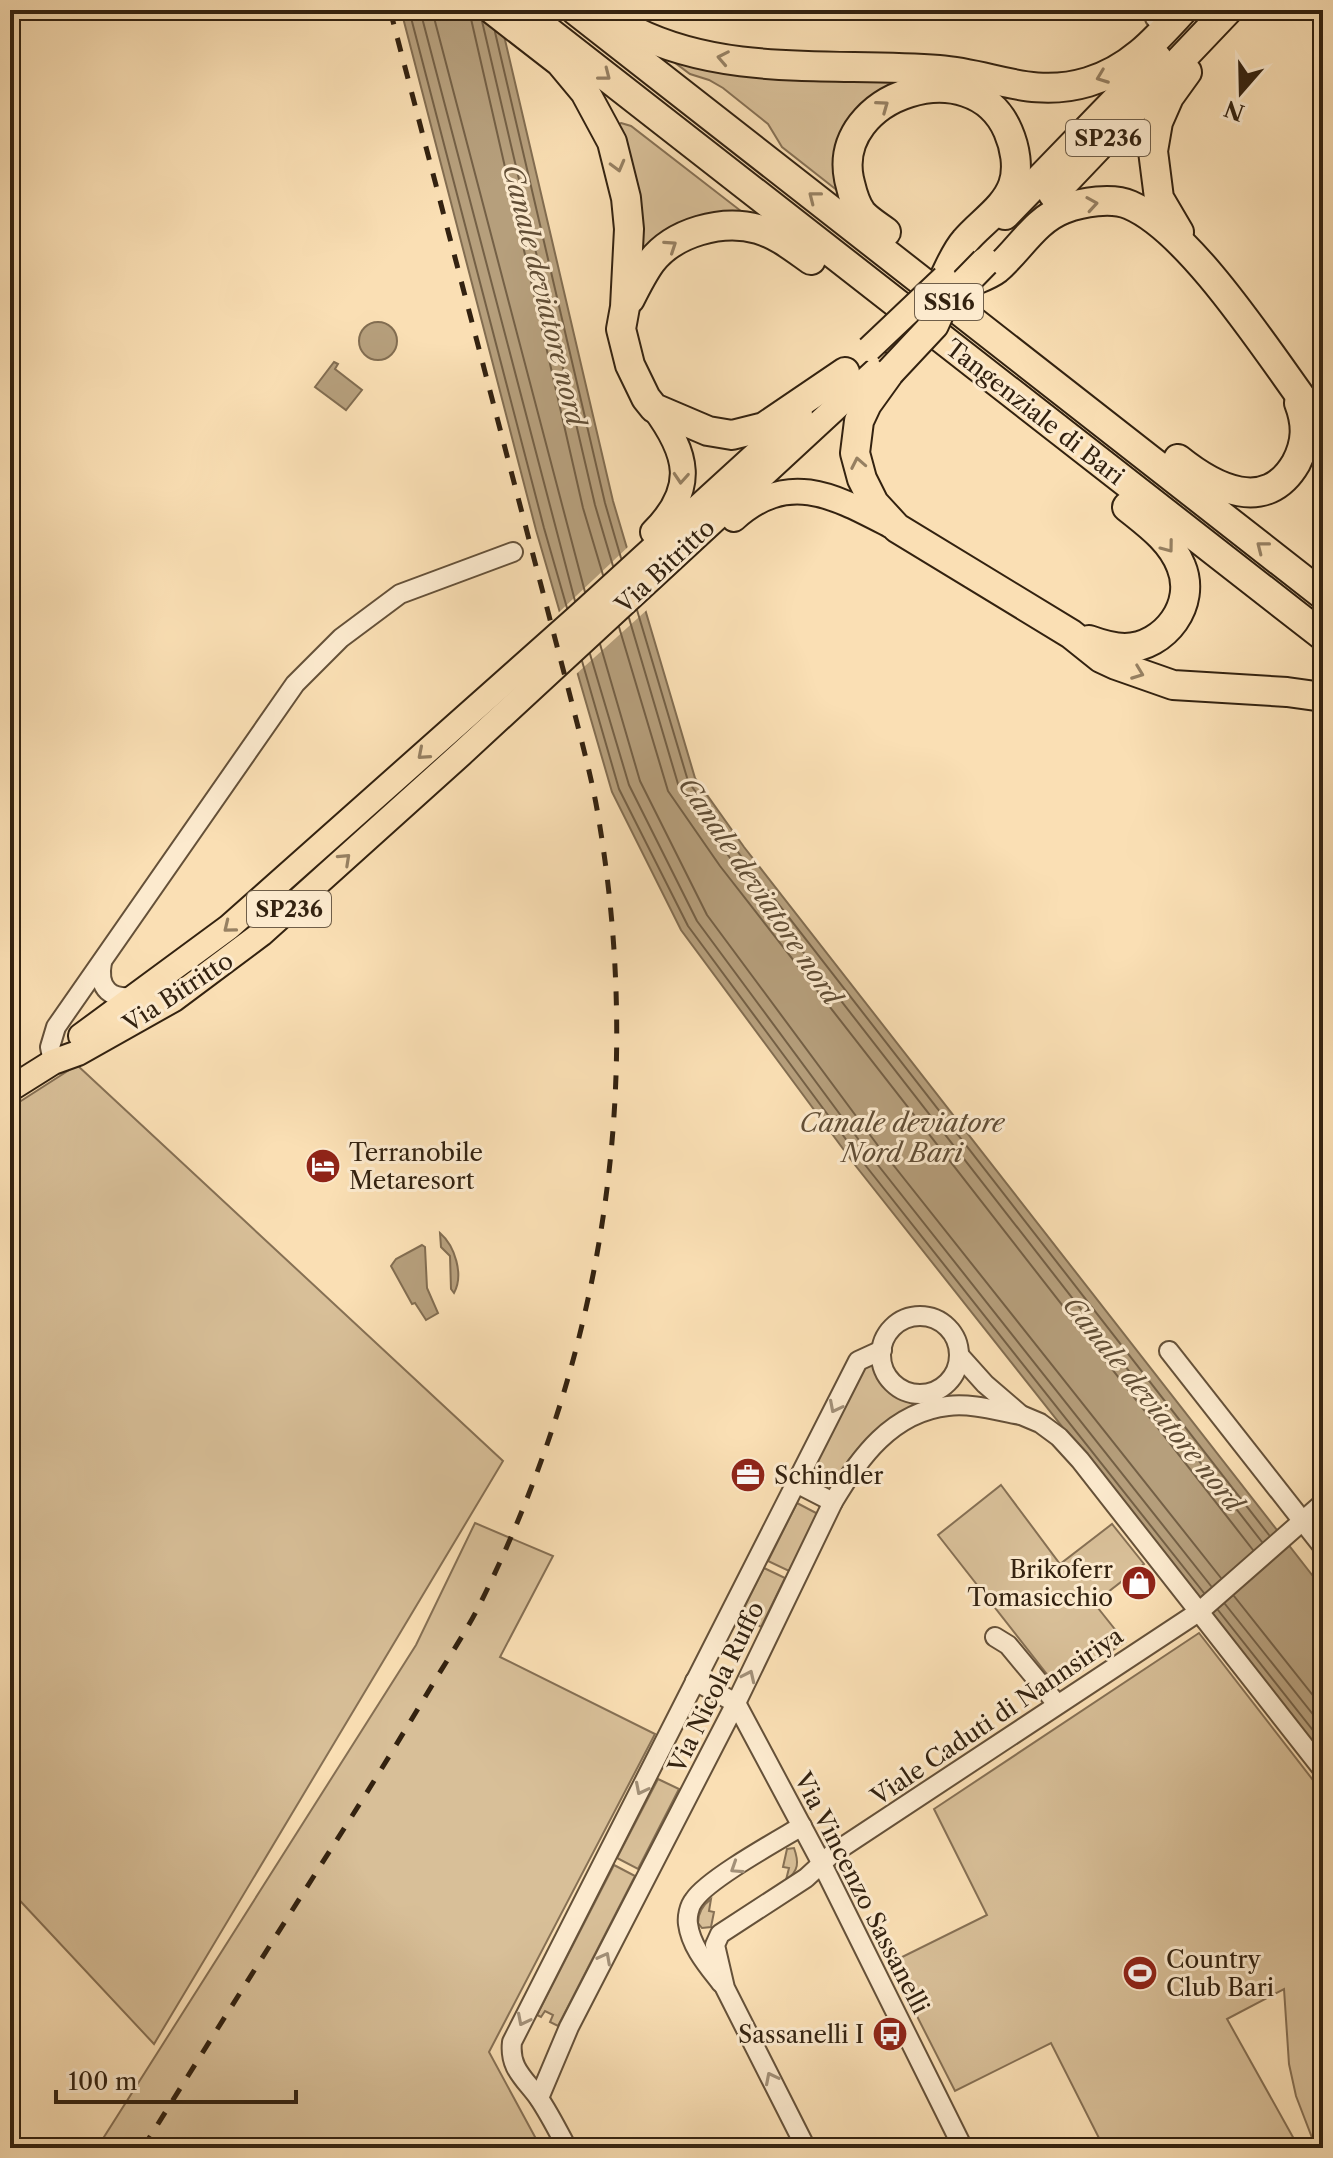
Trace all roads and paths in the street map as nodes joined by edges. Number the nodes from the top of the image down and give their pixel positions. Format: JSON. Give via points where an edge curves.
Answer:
{"nodes":[{"id":1,"x":575,"y":10,"type":"edge"},
{"id":2,"x":605,"y":10,"type":"edge"},
{"id":3,"x":1183,"y":10,"type":"edge"},
{"id":4,"x":1200,"y":10,"type":"edge"},
{"id":5,"x":1228,"y":10,"type":"edge"},
{"id":6,"x":1245,"y":10,"type":"edge"},
{"id":7,"x":506,"y":13,"type":"edge"},
{"id":8,"x":978,"y":256,"type":"junction"},
{"id":9,"x":1194,"y":257,"type":"junction"},
{"id":10,"x":942,"y":288,"type":"junction"},
{"id":11,"x":881,"y":292,"type":"junction"},
{"id":12,"x":625,"y":307,"type":"junction"},
{"id":13,"x":948,"y":345,"type":"junction"},
{"id":14,"x":880,"y":362,"type":"junction"},
{"id":15,"x":1032,"y":367,"type":"junction"},
{"id":16,"x":845,"y":372,"type":"junction"},
{"id":17,"x":1293,"y":387,"type":"junction"},
{"id":18,"x":654,"y":408,"type":"junction"},
{"id":19,"x":1323,"y":431,"type":"edge"},
{"id":20,"x":749,"y":474,"type":"junction"},
{"id":21,"x":897,"y":528,"type":"junction"},
{"id":22,"x":513,"y":552,"type":"dead end"},
{"id":23,"x":1323,"y":595,"type":"edge"},
{"id":24,"x":1071,"y":634,"type":"junction"},
{"id":25,"x":1323,"y":636,"type":"edge"},
{"id":26,"x":1323,"y":697,"type":"edge"},
{"id":27,"x":490,"y":710,"type":"junction"},
{"id":28,"x":102,"y":962,"type":"junction"},
{"id":29,"x":137,"y":996,"type":"junction"},
{"id":30,"x":53,"y":1062,"type":"junction"},
{"id":31,"x":10,"y":1089,"type":"edge"},
{"id":32,"x":882,"y":1350,"type":"junction"},
{"id":33,"x":1169,"y":1351,"type":"dead end"},
{"id":34,"x":959,"y":1355,"type":"junction"},
{"id":35,"x":930,"y":1393,"type":"junction"},
{"id":36,"x":947,"y":1406,"type":"junction"},
{"id":37,"x":919,"y":1414,"type":"junction"},
{"id":38,"x":1021,"y":1415,"type":"junction"},
{"id":39,"x":796,"y":1483,"type":"junction"},
{"id":40,"x":833,"y":1502,"type":"junction"},
{"id":41,"x":1323,"y":1503,"type":"edge"},
{"id":42,"x":1296,"y":1527,"type":"junction"},
{"id":43,"x":1323,"y":1547,"type":"edge"},
{"id":44,"x":1200,"y":1611,"type":"junction"},
{"id":45,"x":995,"y":1637,"type":"dead end"},
{"id":46,"x":695,"y":1681,"type":"junction"},
{"id":47,"x":736,"y":1703,"type":"junction"},
{"id":48,"x":1057,"y":1704,"type":"junction"},
{"id":49,"x":1323,"y":1770,"type":"edge"},
{"id":50,"x":802,"y":1826,"type":"junction"},
{"id":51,"x":822,"y":1864,"type":"junction"},
{"id":52,"x":725,"y":1988,"type":"junction"},
{"id":53,"x":539,"y":2098,"type":"junction"},
{"id":54,"x":567,"y":2148,"type":"edge"},
{"id":55,"x":806,"y":2148,"type":"edge"},
{"id":56,"x":963,"y":2148,"type":"edge"}],
"edges":[{"from":10,"to":1,"type":"highway","name":"Tangenziale di Bari","number":"SS16","one_way":true},
{"from":3,"to":2,"type":"highway","one_way":true,"via":[[1140,55],[1114,73],[1086,83],[1034,88],[939,70],[744,62],[632,31]]},
{"from":4,"to":8,"type":"highway","number":"SP236"},
{"from":5,"to":8,"type":"highway","number":"SP236","via":[[1091,156]]},
{"from":6,"to":9,"type":"highway","via":[[1185,75],[1158,122],[1153,151],[1159,198]]},
{"from":7,"to":11,"type":"highway","name":"Tangenziale di Bari","number":"SS16","one_way":true},
{"from":7,"to":12,"type":"highway","one_way":true,"via":[[585,92],[612,142],[629,229]]},
{"from":8,"to":10,"type":"highway","number":"SP236","bridge":true},
{"from":10,"to":9,"type":"highway","one_way":true,"via":[[995,270],[1035,227],[1063,209],[1101,201],[1127,203],[1151,216]]},
{"from":9,"to":17,"type":"highway"},
{"from":10,"to":10,"type":"highway","one_way":true,"via":[[910,252],[862,213],[847,169],[860,128],[875,110],[904,94],[936,88],[987,100],[1014,144],[1015,165],[1013,185],[1003,202],[963,242]]},
{"from":10,"to":14,"type":"highway","bridge":true,"via":[[934,325]]},
{"from":10,"to":15,"type":"highway","name":"Tangenziale di Bari","number":"SS16"},
{"from":12,"to":11,"type":"highway","one_way":true,"via":[[652,260],[671,244],[703,230],[734,226],[785,241],[835,279]]},
{"from":11,"to":13,"type":"highway","name":"Tangenziale di Bari","number":"SS16"},
{"from":12,"to":18,"type":"highway","via":[[621,329],[630,365]]},
{"from":13,"to":24,"type":"highway","one_way":true,"via":[[972,386],[1152,527],[1182,567],[1186,592],[1180,612],[1168,630],[1149,643],[1125,648]]},
{"from":13,"to":25,"type":"highway","name":"Tangenziale di Bari","number":"SS16"},
{"from":14,"to":16,"type":"main road","name":"Via Bitritto","number":"SP236"},
{"from":14,"to":20,"type":"main road","name":"Via Bitritto","number":"SP236"},
{"from":21,"to":14,"type":"highway","one_way":true,"via":[[874,503],[855,453],[859,421]]},
{"from":15,"to":17,"type":"highway","via":[[1084,386],[1201,477],[1247,493],[1278,486],[1299,458],[1306,422]]},
{"from":23,"to":15,"type":"highway","name":"Tangenziale di Bari","number":"SS16","one_way":true},
{"from":16,"to":18,"type":"highway","via":[[764,427],[732,435],[708,431]]},
{"from":16,"to":20,"type":"main road","name":"Via Bitritto","number":"SP236"},
{"from":17,"to":19,"type":"highway"},
{"from":18,"to":27,"type":"main road","one_way":true,"via":[[681,456],[679,497],[668,517],[505,668]]},
{"from":20,"to":27,"type":"main road","name":"Via Bitritto","number":"SP236"},
{"from":21,"to":24,"type":"highway"},
{"from":21,"to":27,"type":"main road","via":[[819,493],[783,493],[759,500],[533,700]]},
{"from":22,"to":28,"type":"street","via":[[400,594],[341,638],[271,715]]},
{"from":24,"to":26,"type":"highway","one_way":true,"via":[[1101,658],[1173,685]]},
{"from":27,"to":29,"type":"main road","name":"Via Bitritto","number":"SP236","one_way":true,"via":[[229,927]]},
{"from":30,"to":27,"type":"main road","name":"Via Bitritto","number":"SP236","one_way":true,"via":[[153,1013],[234,956],[326,876]]},
{"from":28,"to":29,"type":"street","via":[[102,985],[124,998]]},
{"from":28,"to":30,"type":"street","via":[[56,1027],[50,1047]]},
{"from":29,"to":30,"type":"main road","name":"Via Bitritto","number":"SP236"},
{"from":30,"to":31,"type":"main road","name":"Via Bitritto"},
{"from":32,"to":34,"type":"street","via":[[893,1328],[917,1317],[951,1331]]},
{"from":32,"to":35,"type":"street","via":[[886,1374],[894,1384],[905,1391]]},
{"from":32,"to":39,"type":"street","name":"Via Nicola Ruffo","one_way":true,"via":[[858,1361]]},
{"from":33,"to":42,"type":"street"},
{"from":34,"to":35,"type":"street","via":[[952,1379]]},
{"from":34,"to":38,"type":"street"},
{"from":35,"to":36,"type":"street"},
{"from":35,"to":37,"type":"street"},
{"from":36,"to":37,"type":"street","name":"Via Nicola Ruffo"},
{"from":36,"to":38,"type":"street","name":"Via Nicola Ruffo"},
{"from":37,"to":40,"type":"street","name":"Via Nicola Ruffo","via":[[886,1431]]},
{"from":38,"to":44,"type":"street","via":[[1059,1437]]},
{"from":39,"to":40,"type":"street"},
{"from":39,"to":46,"type":"street","name":"Via Nicola Ruffo"},
{"from":47,"to":40,"type":"street","name":"Via Nicola Ruffo","one_way":true},
{"from":41,"to":42,"type":"street","name":"Viale Caduti di Nannsiriya"},
{"from":42,"to":43,"type":"street"},
{"from":42,"to":44,"type":"street","name":"Viale Caduti di Nannsiriya"},
{"from":44,"to":48,"type":"street","name":"Viale Caduti di Nannsiriya"},
{"from":44,"to":49,"type":"street"},
{"from":45,"to":48,"type":"street","via":[[1008,1645]]},
{"from":46,"to":47,"type":"street"},
{"from":46,"to":53,"type":"street","name":"Via Nicola Ruffo","one_way":true,"via":[[512,2042],[516,2072]]},
{"from":47,"to":50,"type":"street","name":"Via Vincenzo Sassanelli"},
{"from":53,"to":47,"type":"street","name":"Via Nicola Ruffo","one_way":true,"via":[[569,2027]]},
{"from":48,"to":51,"type":"street","name":"Viale Caduti di Nannsiriya"},
{"from":50,"to":51,"type":"street","name":"Via Vincenzo Sassanelli"},
{"from":50,"to":52,"type":"street","one_way":true,"via":[[694,1900],[688,1925],[698,1952]]},
{"from":51,"to":52,"type":"street","name":"Viale Caduti di Nannsiriya","via":[[720,1934],[715,1945]]},
{"from":51,"to":56,"type":"street","name":"Via Vincenzo Sassanelli"},
{"from":55,"to":52,"type":"street","one_way":true},
{"from":53,"to":54,"type":"street","name":"Via Nicola Ruffo"}]}
